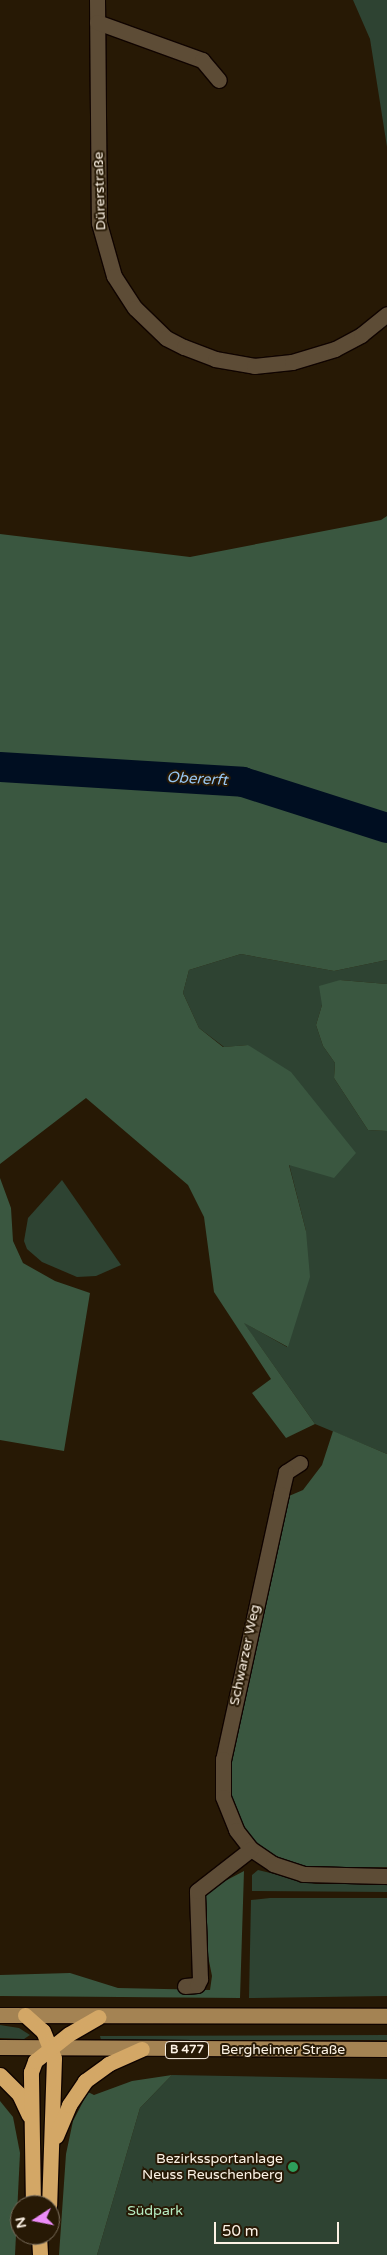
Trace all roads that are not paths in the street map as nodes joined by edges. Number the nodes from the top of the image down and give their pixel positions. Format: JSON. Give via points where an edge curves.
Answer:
{"nodes":[{"id":1,"x":97,"y":0,"type":"edge"},
{"id":2,"x":97,"y":22,"type":"junction"},
{"id":3,"x":219,"y":80,"type":"dead end"},
{"id":4,"x":387,"y":314,"type":"edge"},
{"id":5,"x":300,"y":1463,"type":"dead end"},
{"id":6,"x":251,"y":1849,"type":"junction"},
{"id":7,"x":387,"y":1876,"type":"edge"},
{"id":8,"x":185,"y":1986,"type":"dead end"},
{"id":9,"x":0,"y":2015,"type":"edge"},
{"id":10,"x":25,"y":2015,"type":"junction"},
{"id":11,"x":387,"y":2016,"type":"edge"},
{"id":12,"x":99,"y":2017,"type":"junction"},
{"id":13,"x":0,"y":2047,"type":"edge"},
{"id":14,"x":51,"y":2047,"type":"junction"},
{"id":15,"x":142,"y":2049,"type":"junction"},
{"id":16,"x":387,"y":2049,"type":"edge"},
{"id":17,"x":0,"y":2075,"type":"edge"},
{"id":18,"x":31,"y":2118,"type":"junction"},
{"id":19,"x":54,"y":2142,"type":"junction"},
{"id":20,"x":33,"y":2195,"type":"edge"},
{"id":21,"x":50,"y":2195,"type":"edge"}],
"edges":[{"from":1,"to":2,"type":"street","name":"Dürerstraße"},
{"from":2,"to":3,"type":"street","via":[[202,60]]},
{"from":2,"to":4,"type":"street","name":"Dürerstraße","via":[[100,231],[114,276],[148,322],[166,338],[205,355],[239,364],[268,365],[292,362],[335,349],[361,335]]},
{"from":5,"to":6,"type":"street","name":"Schwarzer Weg","via":[[286,1472],[223,1759],[223,1797],[236,1830]]},
{"from":6,"to":7,"type":"street","name":"Schwarzer Weg","via":[[273,1864],[303,1874]]},
{"from":6,"to":8,"type":"street","via":[[197,1890],[200,1979],[197,1985]]},
{"from":9,"to":10,"type":"main road"},
{"from":10,"to":12,"type":"main road"},
{"from":10,"to":14,"type":"highway","via":[[43,2031]]},
{"from":11,"to":12,"type":"main road"},
{"from":12,"to":14,"type":"highway"},
{"from":13,"to":14,"type":"main road","name":"Bergheimer Straße","number":"B 477"},
{"from":14,"to":15,"type":"main road","name":"Bergheimer Straße","number":"B 477"},
{"from":14,"to":18,"type":"highway","via":[[40,2054],[31,2072]]},
{"from":14,"to":19,"type":"highway","via":[[56,2074]]},
{"from":15,"to":16,"type":"main road","name":"Bergheimer Straße","number":"B 477"},
{"from":15,"to":19,"type":"highway","via":[[108,2064],[85,2082],[69,2105]]},
{"from":17,"to":18,"type":"highway","via":[[19,2094]]},
{"from":18,"to":20,"type":"highway"},
{"from":19,"to":21,"type":"highway"}]}
